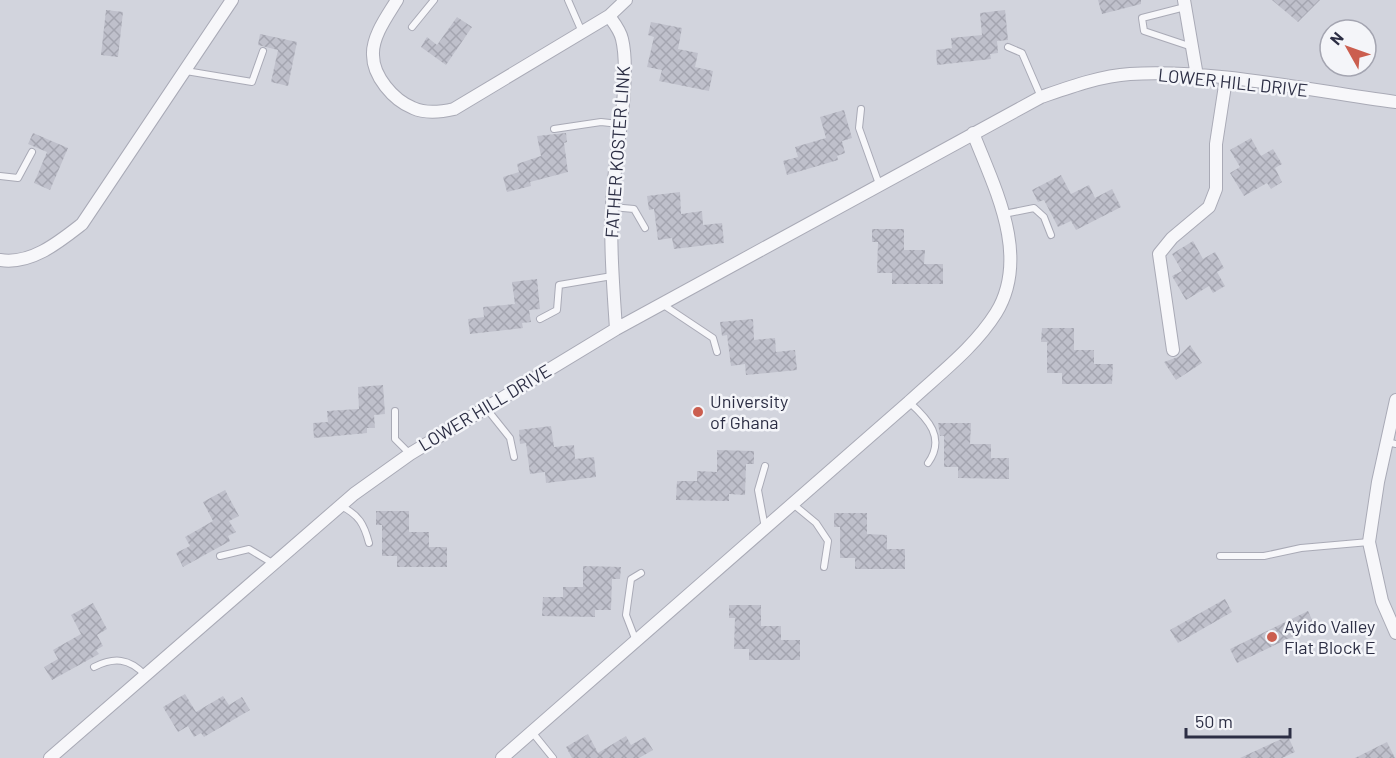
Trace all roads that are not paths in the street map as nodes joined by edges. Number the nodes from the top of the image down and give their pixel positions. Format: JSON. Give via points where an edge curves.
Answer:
{"nodes":[{"id":1,"x":232,"y":0,"type":"edge"},
{"id":2,"x":397,"y":0,"type":"edge"},
{"id":3,"x":434,"y":0,"type":"edge"},
{"id":4,"x":568,"y":0,"type":"edge"},
{"id":5,"x":626,"y":0,"type":"edge"},
{"id":6,"x":1184,"y":4,"type":"edge"},
{"id":7,"x":609,"y":16,"type":"junction"},
{"id":8,"x":412,"y":27,"type":"dead end"},
{"id":9,"x":582,"y":32,"type":"junction"},
{"id":10,"x":1008,"y":47,"type":"dead end"},
{"id":11,"x":1192,"y":47,"type":"junction"},
{"id":12,"x":263,"y":51,"type":"dead end"},
{"id":13,"x":185,"y":70,"type":"junction"},
{"id":14,"x":1197,"y":76,"type":"junction"},
{"id":15,"x":1226,"y":79,"type":"junction"},
{"id":16,"x":1041,"y":97,"type":"junction"},
{"id":17,"x":1396,"y":102,"type":"edge"},
{"id":18,"x":861,"y":109,"type":"dead end"},
{"id":19,"x":619,"y":124,"type":"junction"},
{"id":20,"x":554,"y":129,"type":"dead end"},
{"id":21,"x":973,"y":133,"type":"junction"},
{"id":22,"x":32,"y":152,"type":"dead end"},
{"id":23,"x":0,"y":176,"type":"edge"},
{"id":24,"x":879,"y":184,"type":"junction"},
{"id":25,"x":612,"y":207,"type":"junction"},
{"id":26,"x":1003,"y":214,"type":"junction"},
{"id":27,"x":645,"y":228,"type":"dead end"},
{"id":28,"x":1051,"y":235,"type":"dead end"},
{"id":29,"x":0,"y":260,"type":"edge"},
{"id":30,"x":613,"y":276,"type":"junction"},
{"id":31,"x":662,"y":303,"type":"junction"},
{"id":32,"x":540,"y":319,"type":"dead end"},
{"id":33,"x":616,"y":329,"type":"junction"},
{"id":34,"x":1173,"y":350,"type":"dead end"},
{"id":35,"x":717,"y":352,"type":"dead end"},
{"id":36,"x":1396,"y":400,"type":"edge"},
{"id":37,"x":909,"y":402,"type":"junction"},
{"id":38,"x":485,"y":408,"type":"junction"},
{"id":39,"x":394,"y":411,"type":"dead end"},
{"id":40,"x":1392,"y":443,"type":"edge"},
{"id":41,"x":410,"y":454,"type":"junction"},
{"id":42,"x":514,"y":457,"type":"dead end"},
{"id":43,"x":928,"y":463,"type":"dead end"},
{"id":44,"x":765,"y":466,"type":"dead end"},
{"id":45,"x":793,"y":504,"type":"junction"},
{"id":46,"x":341,"y":506,"type":"junction"},
{"id":47,"x":765,"y":529,"type":"junction"},
{"id":48,"x":1369,"y":542,"type":"junction"},
{"id":49,"x":369,"y":543,"type":"dead end"},
{"id":50,"x":1220,"y":555,"type":"dead end"},
{"id":51,"x":220,"y":556,"type":"dead end"},
{"id":52,"x":274,"y":564,"type":"junction"},
{"id":53,"x":824,"y":567,"type":"dead end"},
{"id":54,"x":641,"y":573,"type":"dead end"},
{"id":55,"x":1396,"y":633,"type":"edge"},
{"id":56,"x":636,"y":641,"type":"junction"},
{"id":57,"x":94,"y":667,"type":"dead end"},
{"id":58,"x":145,"y":675,"type":"junction"},
{"id":59,"x":532,"y":732,"type":"junction"},
{"id":60,"x":50,"y":758,"type":"edge"},
{"id":61,"x":502,"y":758,"type":"edge"},
{"id":62,"x":553,"y":758,"type":"edge"}],
"edges":[{"from":1,"to":13,"type":"street"},
{"from":2,"to":9,"type":"street","via":[[381,26],[373,54],[378,75],[392,94],[413,108],[437,112],[454,109]]},
{"from":3,"to":8,"type":"lane"},
{"from":4,"to":9,"type":"lane"},
{"from":5,"to":7,"type":"street"},
{"from":6,"to":11,"type":"street"},
{"from":6,"to":11,"type":"lane","via":[[1142,18],[1143,30]]},
{"from":7,"to":9,"type":"street"},
{"from":7,"to":19,"type":"street","name":"FATHER KOSTER LINK","via":[[623,40]]},
{"from":10,"to":16,"type":"lane","via":[[1022,53]]},
{"from":11,"to":14,"type":"street"},
{"from":12,"to":13,"type":"lane","via":[[252,82]]},
{"from":13,"to":29,"type":"street","via":[[82,224],[54,246],[25,258]]},
{"from":14,"to":15,"type":"street","name":"LOWER HILL DRIVE"},
{"from":14,"to":16,"type":"street","name":"LOWER HILL DRIVE","via":[[1129,74]]},
{"from":15,"to":17,"type":"street","name":"LOWER HILL DRIVE"},
{"from":15,"to":34,"type":"street","via":[[1216,144],[1216,189],[1209,207],[1159,254]]},
{"from":16,"to":21,"type":"street","name":"LOWER HILL DRIVE"},
{"from":18,"to":24,"type":"lane","via":[[859,128]]},
{"from":19,"to":20,"type":"lane","via":[[601,122]]},
{"from":19,"to":25,"type":"street","name":"FATHER KOSTER LINK"},
{"from":21,"to":24,"type":"street","name":"LOWER HILL DRIVE"},
{"from":21,"to":26,"type":"street"},
{"from":22,"to":23,"type":"lane","via":[[18,178]]},
{"from":24,"to":31,"type":"street","name":"LOWER HILL DRIVE"},
{"from":25,"to":27,"type":"lane","via":[[634,209]]},
{"from":25,"to":30,"type":"street","name":"FATHER KOSTER LINK"},
{"from":26,"to":28,"type":"lane","via":[[1034,208],[1044,217]]},
{"from":26,"to":37,"type":"street","via":[[1010,271],[996,312],[962,354]]},
{"from":30,"to":32,"type":"lane","via":[[559,285],[557,310]]},
{"from":30,"to":33,"type":"street","name":"FATHER KOSTER LINK"},
{"from":31,"to":33,"type":"street","name":"LOWER HILL DRIVE"},
{"from":31,"to":35,"type":"lane","via":[[713,339]]},
{"from":33,"to":38,"type":"street","name":"LOWER HILL DRIVE"},
{"from":36,"to":40,"type":"street"},
{"from":37,"to":43,"type":"lane","via":[[933,429],[937,448]]},
{"from":37,"to":45,"type":"street"},
{"from":38,"to":41,"type":"street","name":"LOWER HILL DRIVE"},
{"from":38,"to":42,"type":"lane","via":[[510,438]]},
{"from":39,"to":41,"type":"lane","via":[[395,439]]},
{"from":40,"to":48,"type":"street","via":[[1378,482]]},
{"from":41,"to":46,"type":"street","name":"LOWER HILL DRIVE"},
{"from":44,"to":47,"type":"lane","via":[[758,490]]},
{"from":45,"to":47,"type":"street"},
{"from":45,"to":53,"type":"lane","via":[[816,523],[828,541]]},
{"from":46,"to":49,"type":"lane","via":[[356,514],[365,526]]},
{"from":46,"to":52,"type":"street","name":"LOWER HILL DRIVE"},
{"from":47,"to":56,"type":"street"},
{"from":48,"to":50,"type":"lane","via":[[1301,548],[1264,556]]},
{"from":48,"to":55,"type":"street","via":[[1382,602]]},
{"from":51,"to":52,"type":"lane","via":[[249,549]]},
{"from":52,"to":58,"type":"street","name":"LOWER HILL DRIVE"},
{"from":54,"to":56,"type":"lane","via":[[631,579],[627,615]]},
{"from":56,"to":59,"type":"street"},
{"from":57,"to":58,"type":"lane","via":[[112,659],[134,665]]},
{"from":58,"to":60,"type":"street","name":"LOWER HILL DRIVE"},
{"from":59,"to":61,"type":"street"},
{"from":59,"to":62,"type":"lane"}]}
